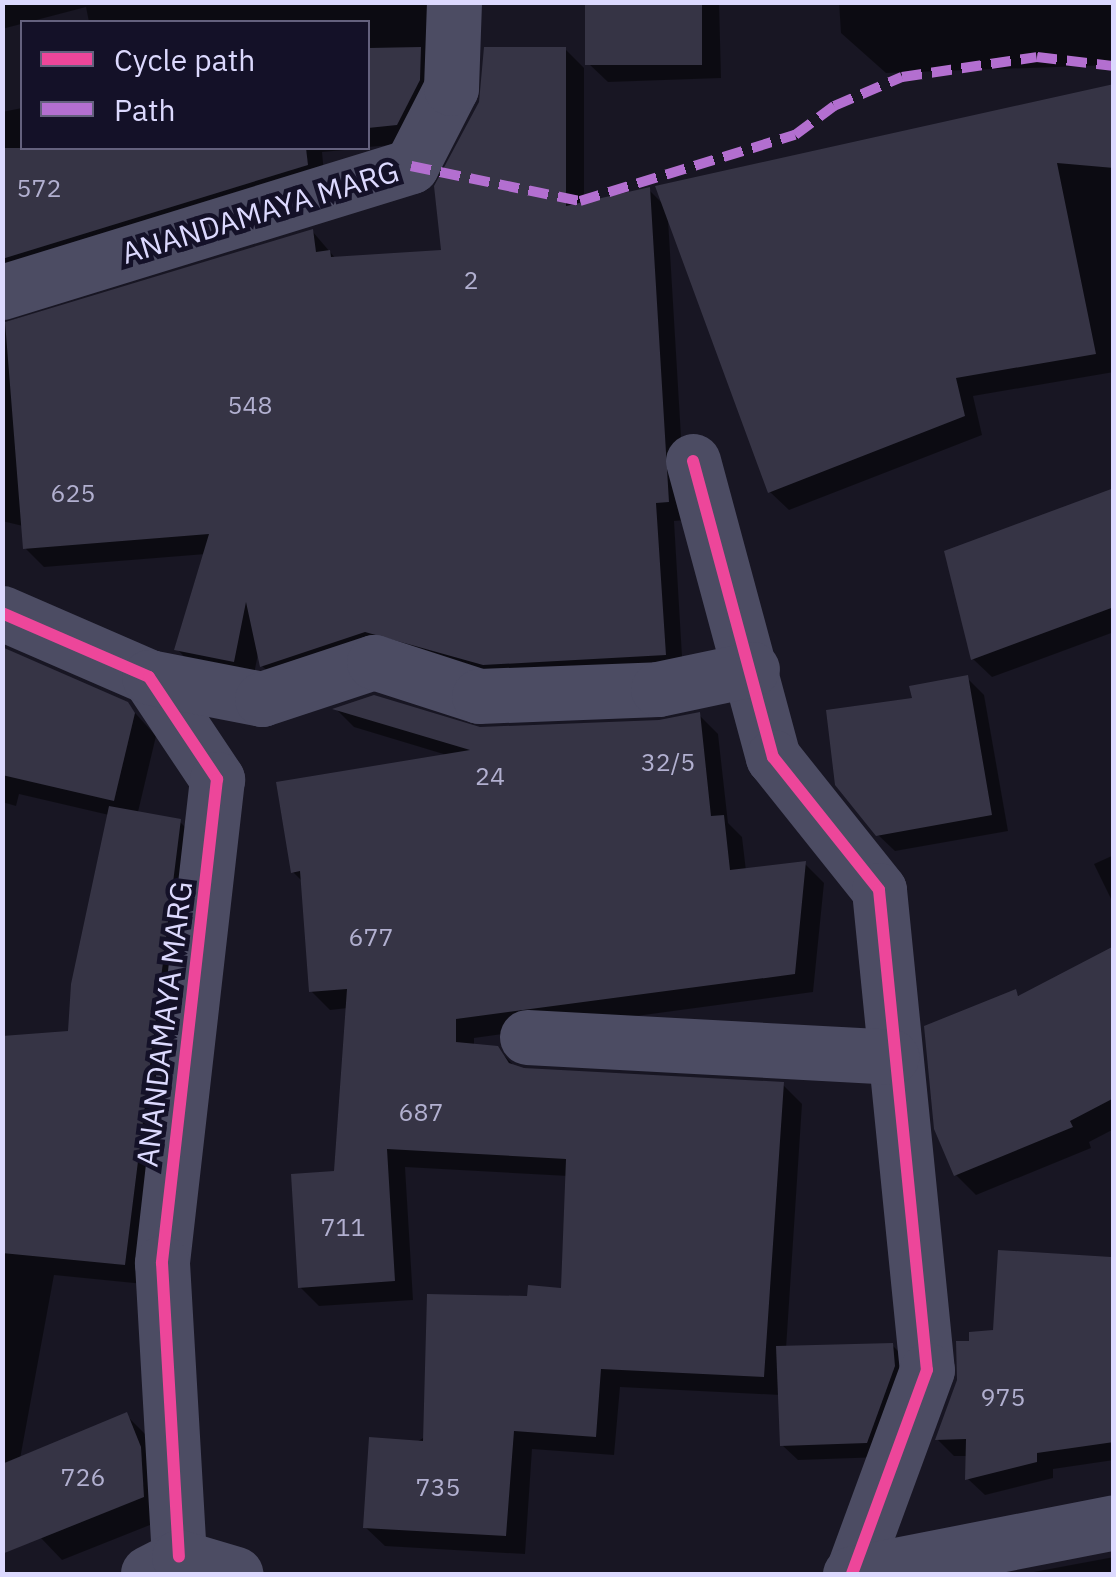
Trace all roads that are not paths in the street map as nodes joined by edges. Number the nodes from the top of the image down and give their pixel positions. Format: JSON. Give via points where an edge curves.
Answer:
{"nodes":[{"id":1,"x":454,"y":2,"type":"edge"},
{"id":2,"x":2,"y":292,"type":"edge"},
{"id":3,"x":693,"y":460,"type":"dead end"},
{"id":4,"x":2,"y":613,"type":"edge"},
{"id":5,"x":752,"y":669,"type":"junction"},
{"id":6,"x":149,"y":677,"type":"junction"},
{"id":7,"x":527,"y":1037,"type":"dead end"},
{"id":8,"x":891,"y":1056,"type":"junction"},
{"id":9,"x":1114,"y":1522,"type":"edge"},
{"id":10,"x":162,"y":1566,"type":"edge"},
{"id":11,"x":236,"y":1574,"type":"edge"},
{"id":12,"x":851,"y":1574,"type":"edge"}],
"edges":[{"from":1,"to":2,"type":"street","name":"ANANDAMAYA MARG","via":[[450,88],[411,166]]},
{"from":3,"to":5,"type":"street"},
{"from":4,"to":6,"type":"street"},
{"from":5,"to":6,"type":"street","via":[[658,688],[479,696],[374,662],[262,699]]},
{"from":5,"to":8,"type":"street","via":[[773,757],[879,890]]},
{"from":6,"to":10,"type":"street","name":"ANANDAMAYA MARG","via":[[217,778],[162,1263]]},
{"from":7,"to":8,"type":"street"},
{"from":8,"to":12,"type":"street","via":[[927,1370]]},
{"from":9,"to":12,"type":"street"},
{"from":10,"to":11,"type":"street"}]}
